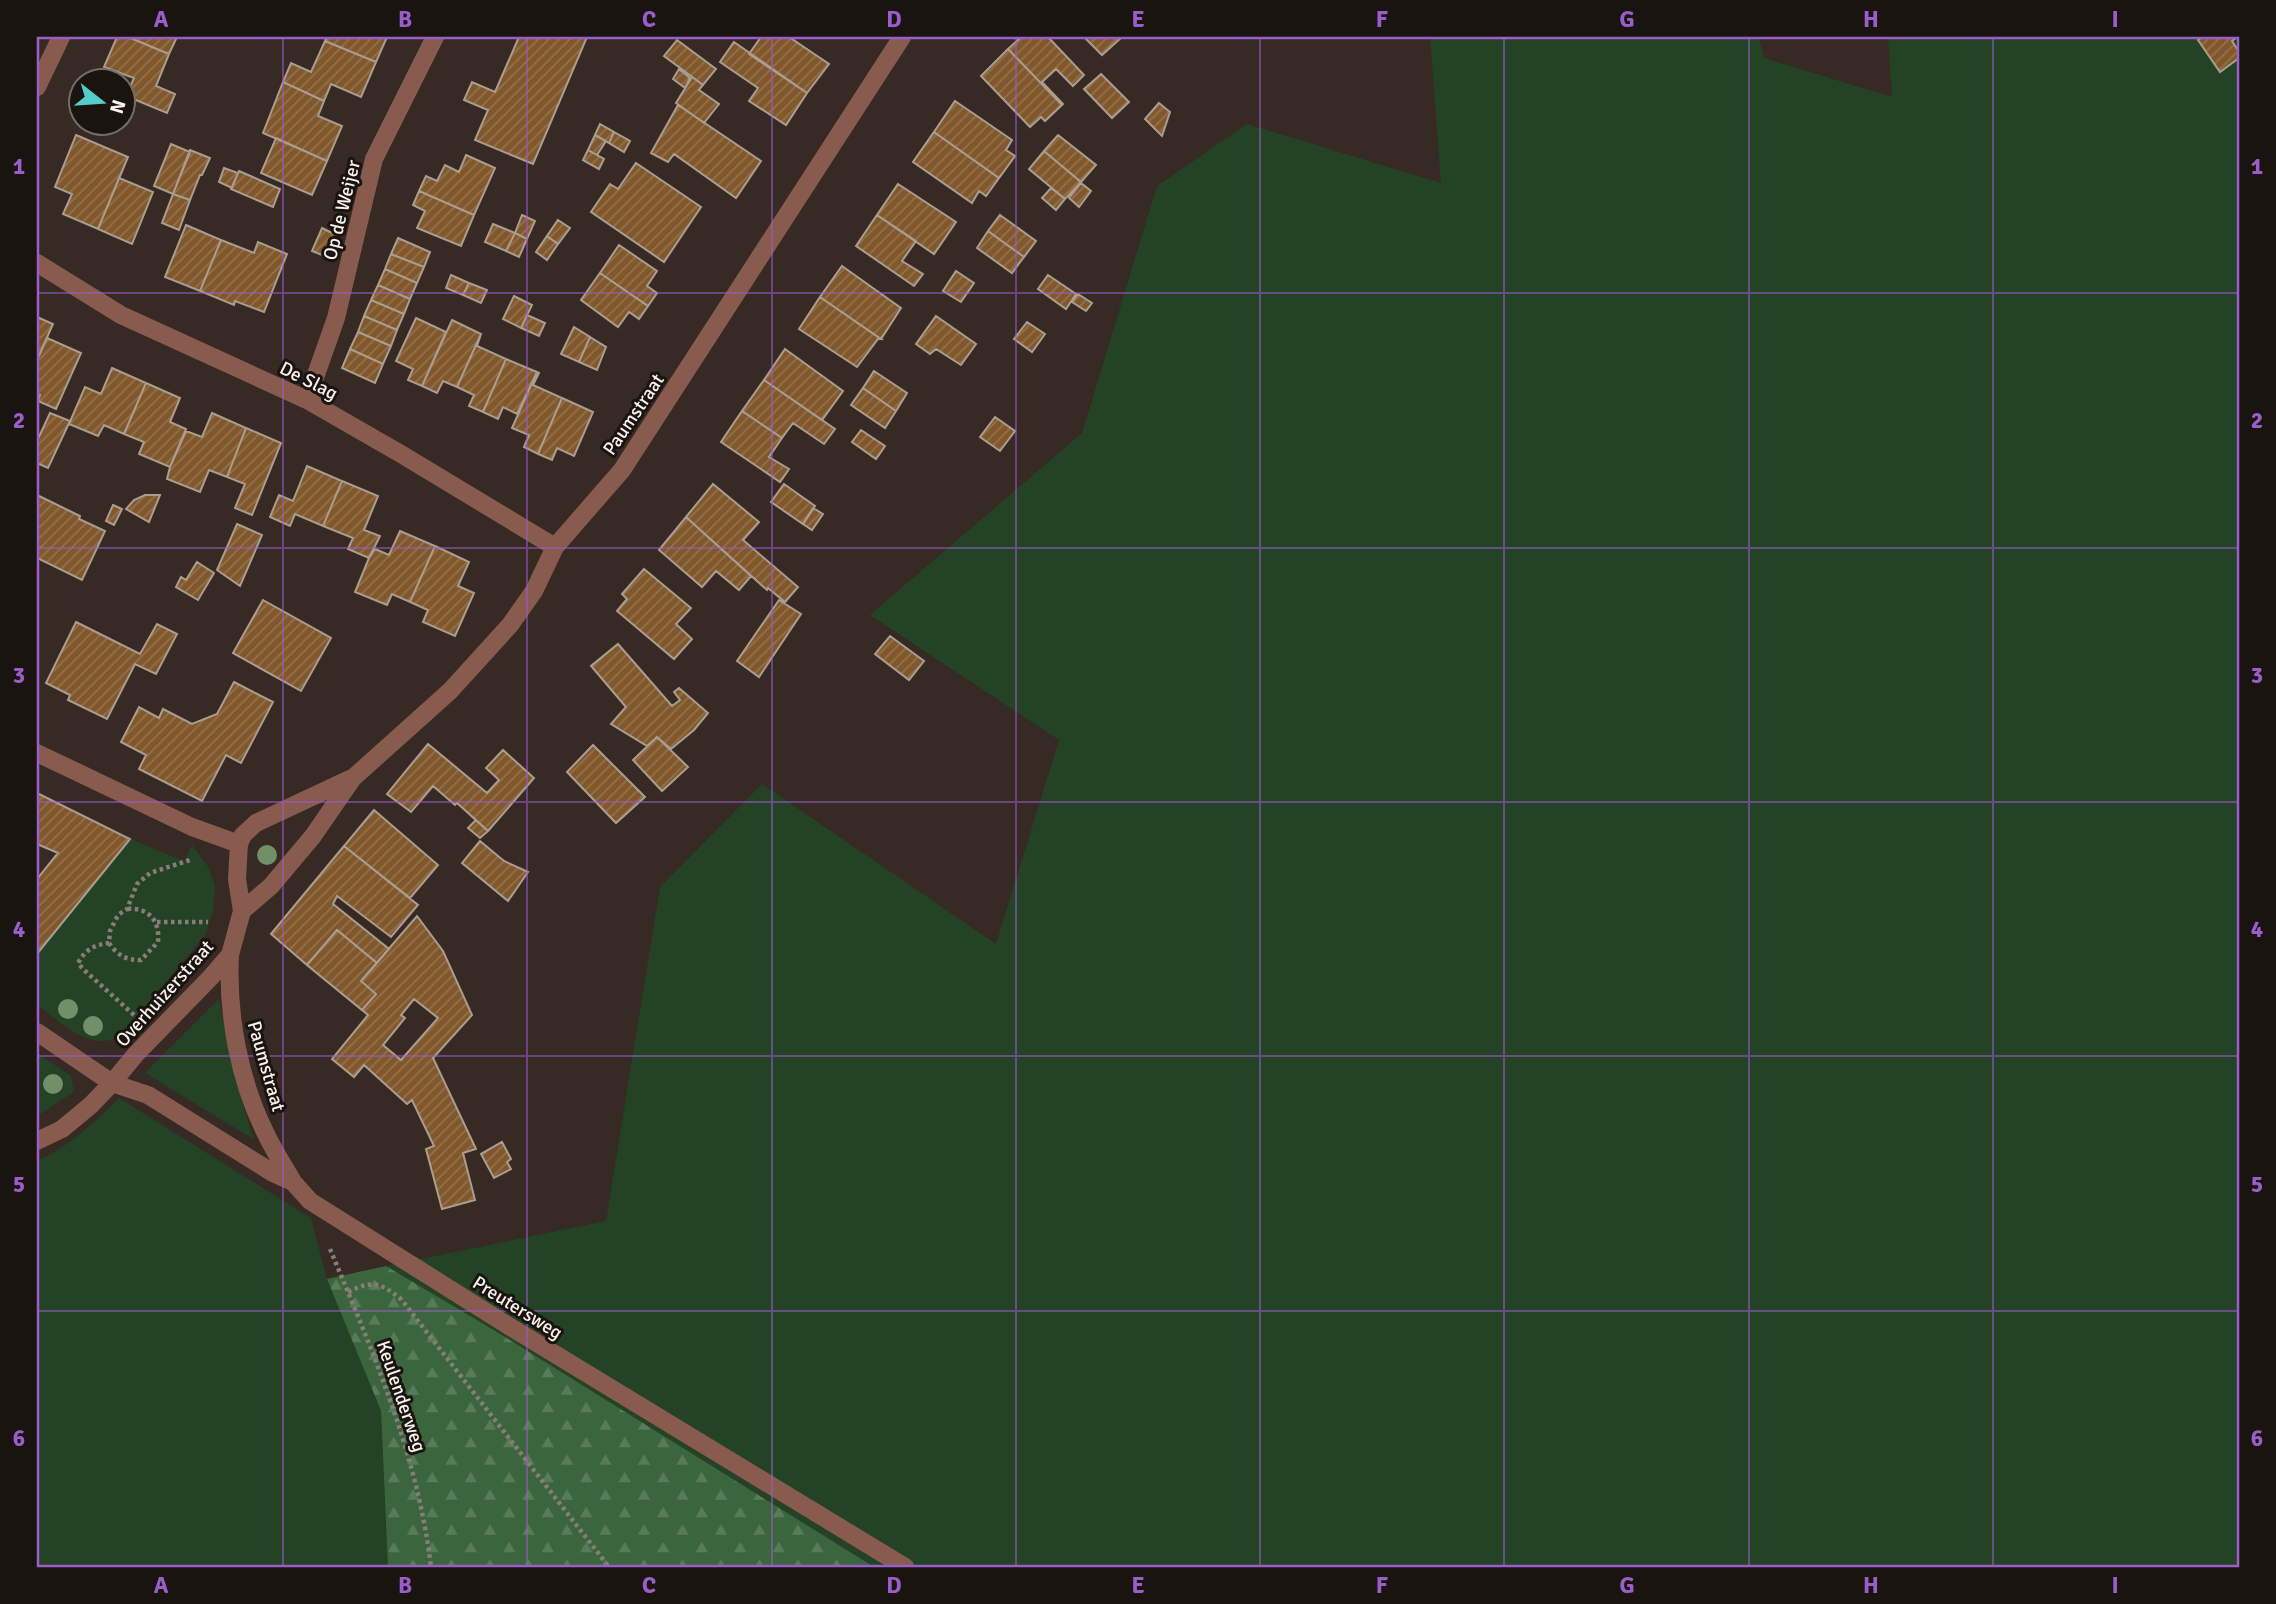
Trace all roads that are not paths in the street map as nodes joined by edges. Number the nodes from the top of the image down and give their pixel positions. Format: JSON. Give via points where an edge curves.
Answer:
{"nodes":[{"id":1,"x":61,"y":37,"type":"edge"},
{"id":2,"x":435,"y":37,"type":"edge"},
{"id":3,"x":902,"y":37,"type":"edge"},
{"id":4,"x":37,"y":87,"type":"edge"},
{"id":5,"x":37,"y":263,"type":"edge"},
{"id":6,"x":307,"y":400,"type":"junction"},
{"id":7,"x":555,"y":547,"type":"junction"},
{"id":8,"x":37,"y":752,"type":"edge"},
{"id":9,"x":353,"y":778,"type":"junction"},
{"id":10,"x":239,"y":844,"type":"junction"},
{"id":11,"x":242,"y":911,"type":"junction"},
{"id":12,"x":230,"y":955,"type":"junction"},
{"id":13,"x":37,"y":1032,"type":"edge"},
{"id":14,"x":113,"y":1083,"type":"junction"},
{"id":15,"x":37,"y":1141,"type":"edge"},
{"id":16,"x":293,"y":1182,"type":"junction"},
{"id":17,"x":905,"y":1567,"type":"edge"}],
"edges":[{"from":1,"to":4,"type":"street"},
{"from":2,"to":6,"type":"street","name":"Op de Weijer","via":[[374,159],[336,318]]},
{"from":3,"to":7,"type":"street","name":"Paumstraat","via":[[622,470]]},
{"from":5,"to":6,"type":"street","name":"De Slag","via":[[121,315]]},
{"from":6,"to":7,"type":"street","name":"De Slag"},
{"from":7,"to":9,"type":"street","name":"Paumstraat","via":[[534,592],[480,660]]},
{"from":8,"to":10,"type":"street","via":[[192,827]]},
{"from":9,"to":10,"type":"street","name":"Paumstraat","via":[[256,823]]},
{"from":9,"to":11,"type":"street","name":"Paumstraat","via":[[313,836],[271,886]]},
{"from":10,"to":11,"type":"street","name":"Overhuizerstraat","via":[[237,879]]},
{"from":11,"to":12,"type":"street","name":"Overhuizerstraat"},
{"from":12,"to":14,"type":"street","name":"Overhuizerstraat"},
{"from":12,"to":16,"type":"street","name":"Paumstraat","via":[[232,1022],[242,1064],[257,1113]]},
{"from":13,"to":14,"type":"street","name":"Preutersweg"},
{"from":14,"to":15,"type":"street","name":"Overhuizerstraat","via":[[73,1121]]},
{"from":14,"to":16,"type":"street","name":"Preutersweg","via":[[148,1096]]},
{"from":16,"to":17,"type":"street","name":"Preutersweg","via":[[320,1208]]}]}
